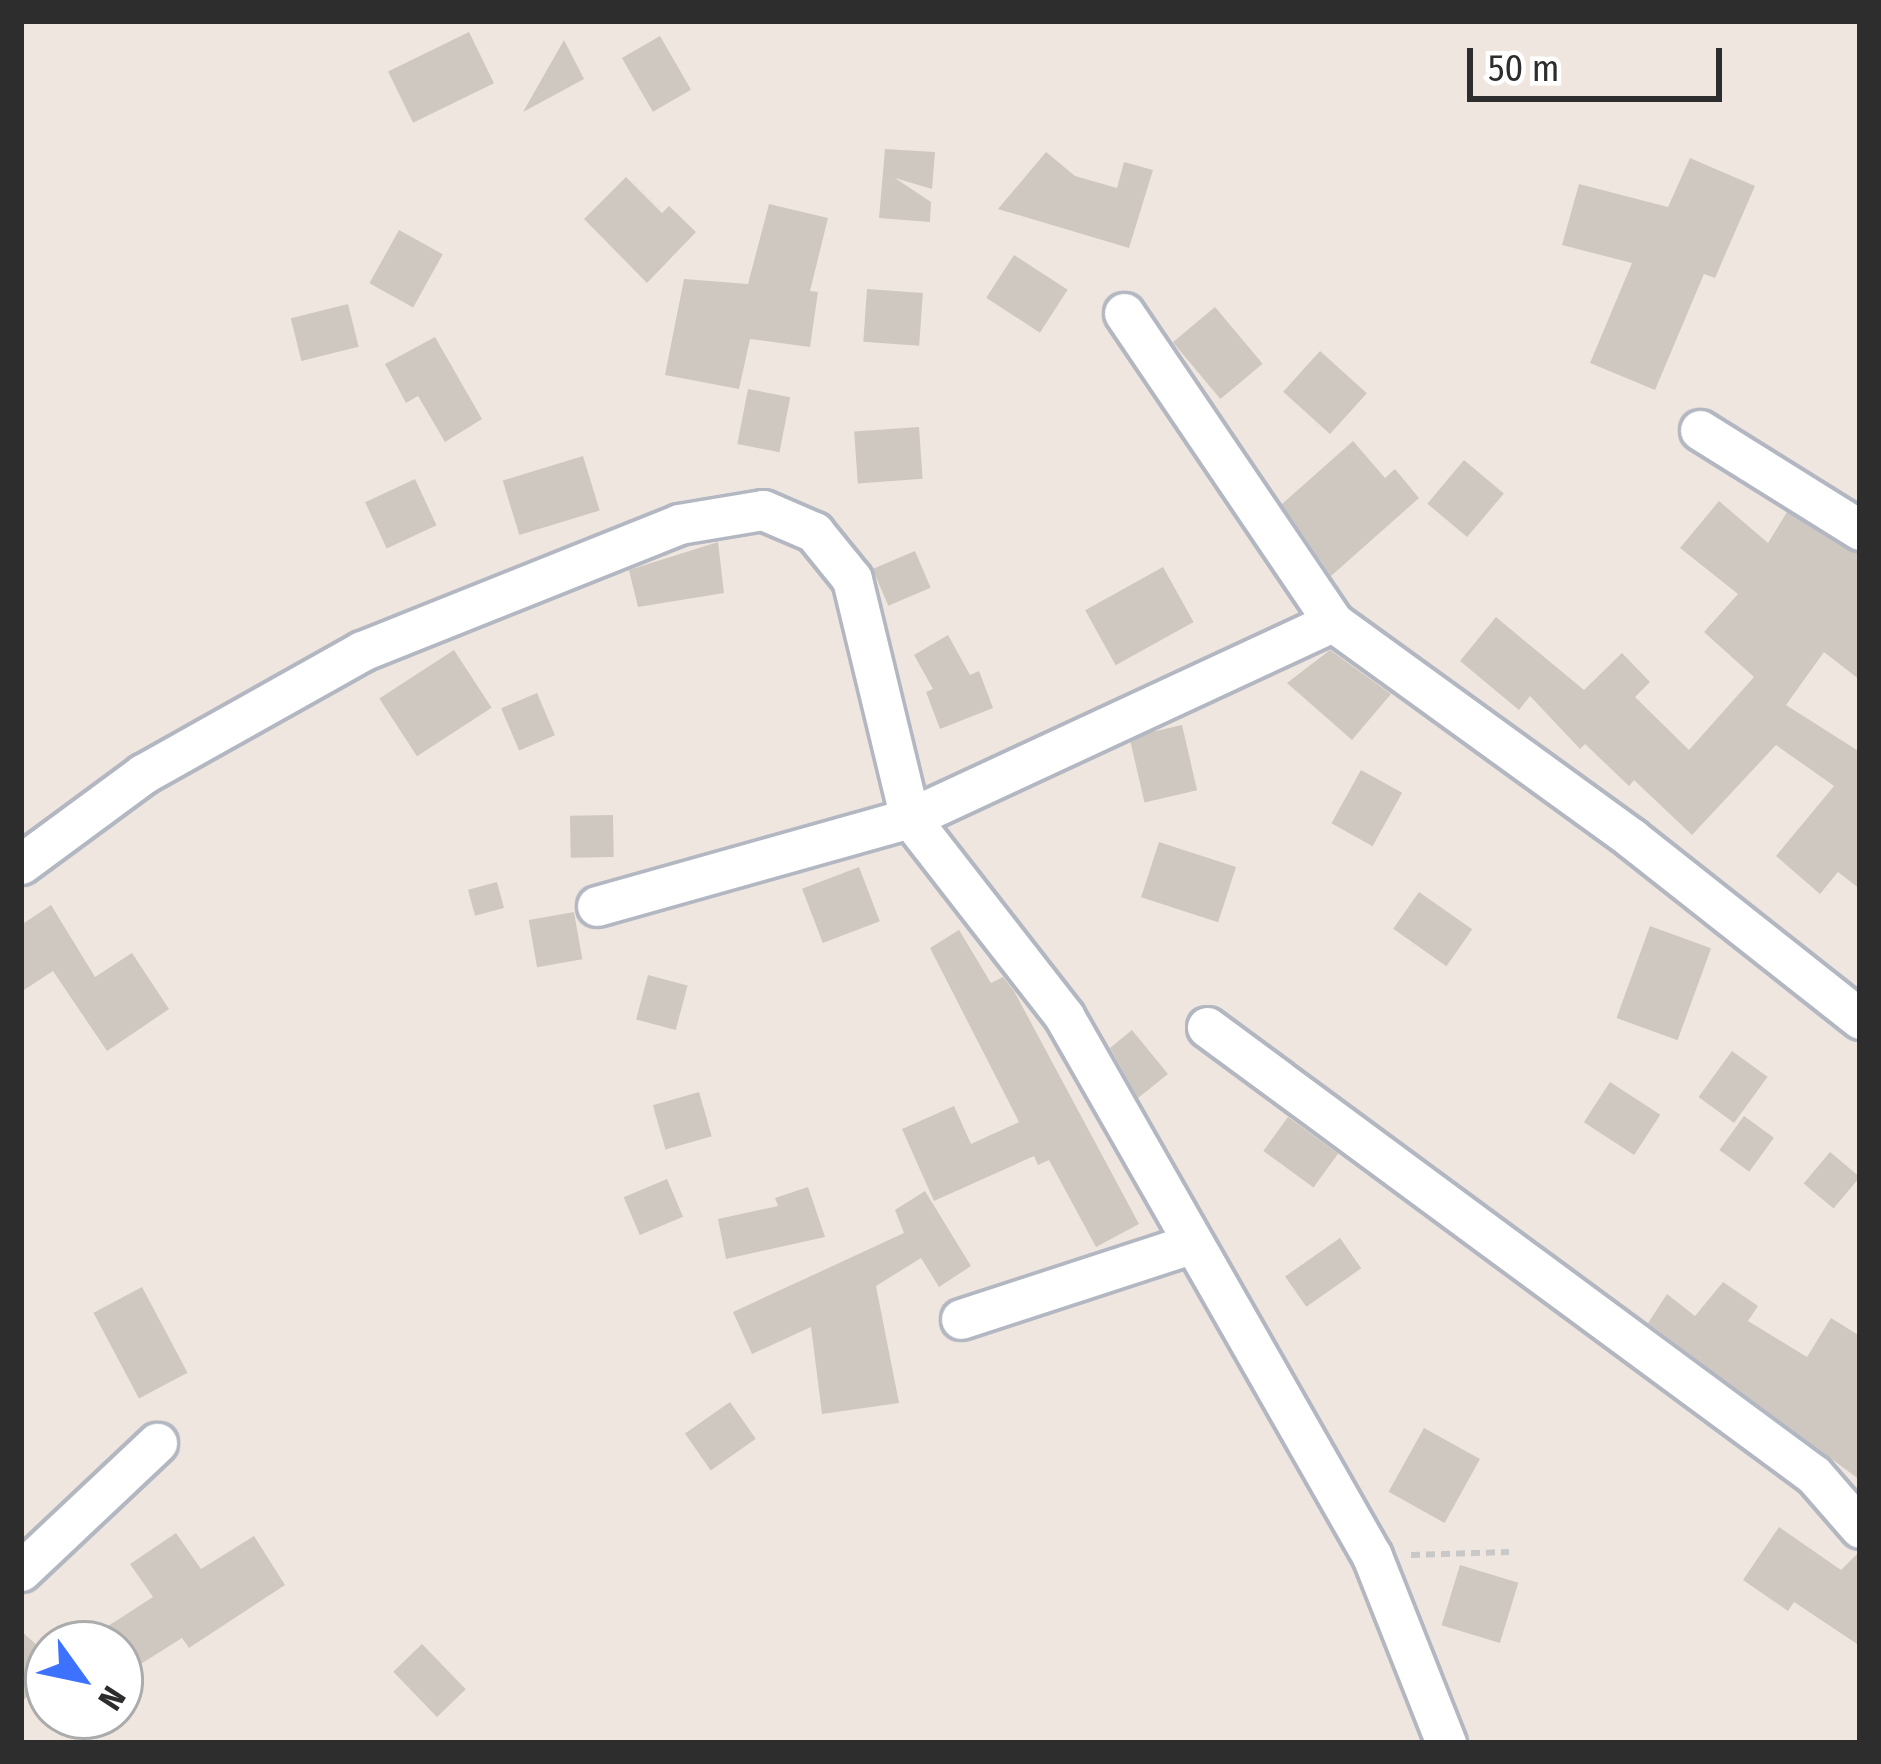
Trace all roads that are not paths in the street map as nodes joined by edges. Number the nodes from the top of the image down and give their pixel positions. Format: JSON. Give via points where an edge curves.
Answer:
{"nodes":[{"id":1,"x":1124,"y":313,"type":"dead end"},
{"id":2,"x":1700,"y":430,"type":"dead end"},
{"id":3,"x":1860,"y":530,"type":"edge"},
{"id":4,"x":1333,"y":622,"type":"junction"},
{"id":5,"x":910,"y":818,"type":"junction"},
{"id":6,"x":21,"y":865,"type":"edge"},
{"id":7,"x":597,"y":906,"type":"dead end"},
{"id":8,"x":1860,"y":1019,"type":"edge"},
{"id":9,"x":1207,"y":1027,"type":"dead end"},
{"id":10,"x":1188,"y":1245,"type":"junction"},
{"id":11,"x":961,"y":1319,"type":"dead end"},
{"id":12,"x":157,"y":1443,"type":"dead end"},
{"id":13,"x":1860,"y":1528,"type":"edge"},
{"id":14,"x":21,"y":1571,"type":"edge"},
{"id":15,"x":1446,"y":1743,"type":"edge"}],
"edges":[{"from":1,"to":4,"type":"street"},
{"from":2,"to":3,"type":"street"},
{"from":4,"to":5,"type":"street"},
{"from":4,"to":8,"type":"street","via":[[1631,838]]},
{"from":5,"to":6,"type":"street","via":[[852,579],[814,532],[764,510],[679,524],[362,651],[142,774]]},
{"from":5,"to":7,"type":"street"},
{"from":5,"to":10,"type":"street","via":[[1064,1016]]},
{"from":9,"to":13,"type":"street","via":[[1814,1475]]},
{"from":10,"to":11,"type":"street"},
{"from":10,"to":15,"type":"street","via":[[1372,1556]]},
{"from":12,"to":14,"type":"street"}]}
